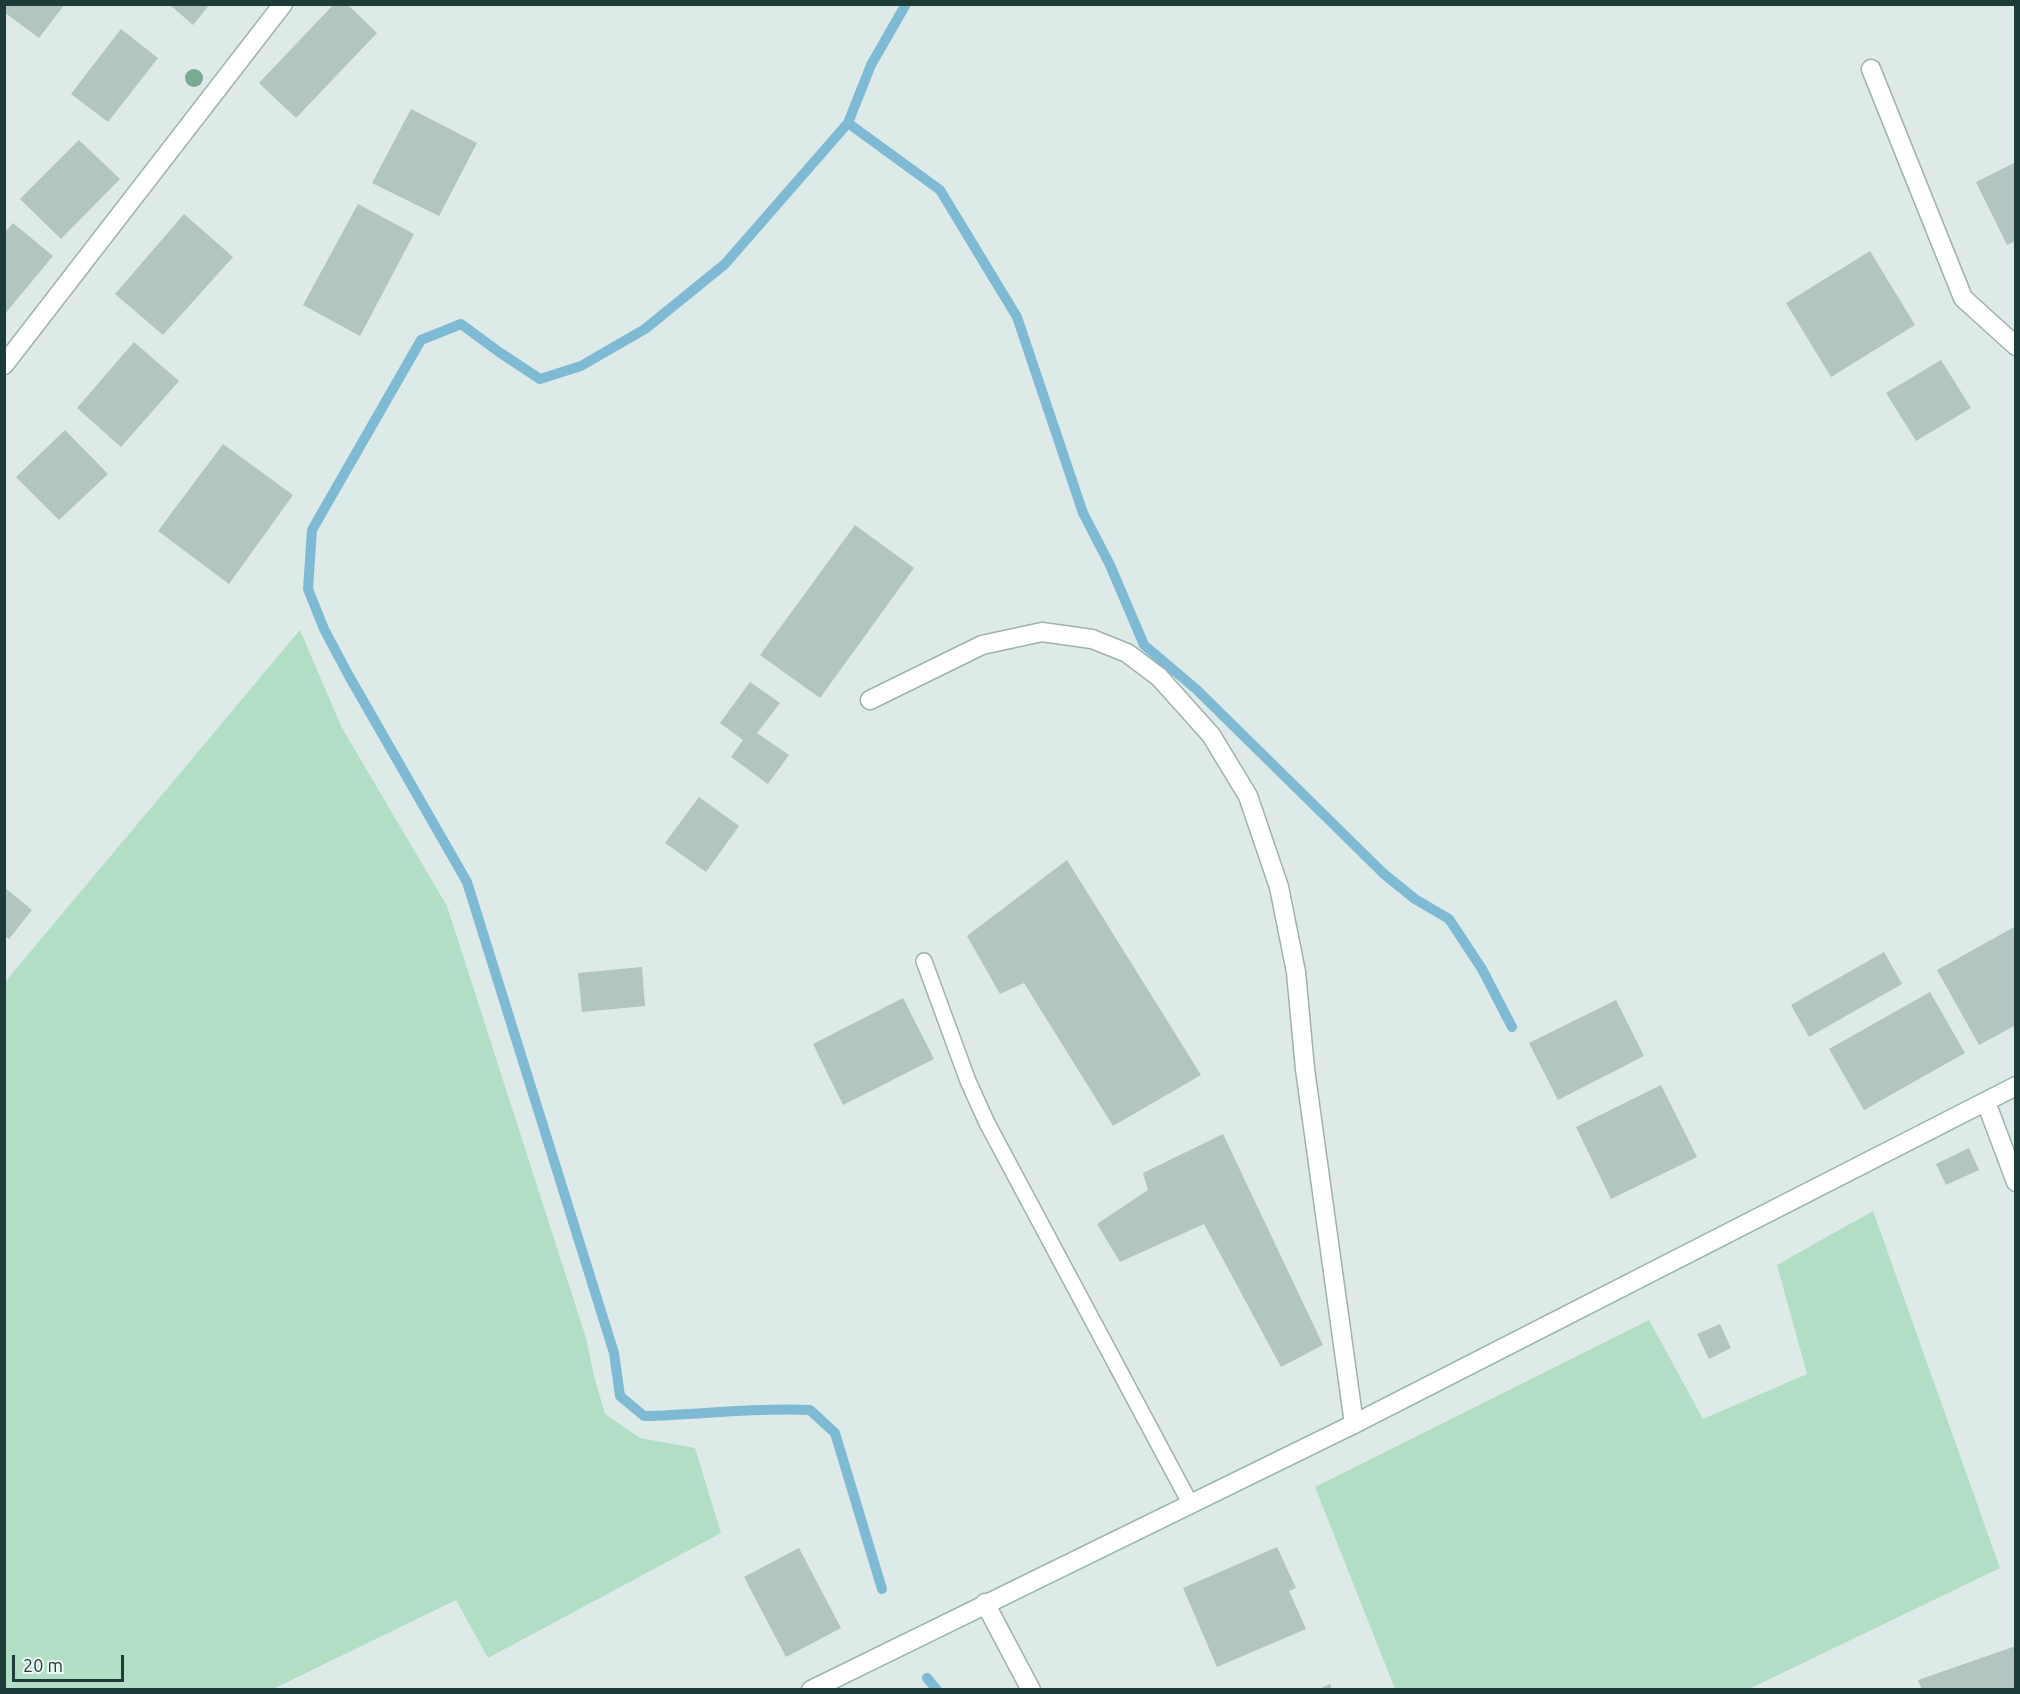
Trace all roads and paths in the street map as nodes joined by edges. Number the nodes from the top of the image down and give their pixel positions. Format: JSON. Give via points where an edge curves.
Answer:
{"nodes":[{"id":1,"x":283,"y":4,"type":"edge"},
{"id":2,"x":1871,"y":69,"type":"dead end"},
{"id":3,"x":2016,"y":346,"type":"edge"},
{"id":4,"x":4,"y":365,"type":"edge"},
{"id":5,"x":870,"y":700,"type":"dead end"},
{"id":6,"x":924,"y":961,"type":"dead end"},
{"id":7,"x":2016,"y":1086,"type":"edge"},
{"id":8,"x":1986,"y":1102,"type":"junction"},
{"id":9,"x":2016,"y":1182,"type":"edge"},
{"id":10,"x":1354,"y":1424,"type":"junction"},
{"id":11,"x":1190,"y":1503,"type":"junction"},
{"id":12,"x":985,"y":1603,"type":"junction"},
{"id":13,"x":811,"y":1689,"type":"edge"},
{"id":14,"x":1031,"y":1689,"type":"edge"}],
"edges":[{"from":1,"to":4,"type":"street"},
{"from":2,"to":3,"type":"street","via":[[1964,298]]},
{"from":5,"to":10,"type":"street","via":[[982,645],[1042,632],[1092,639],[1127,653],[1159,676],[1212,735],[1248,796],[1279,887],[1296,972],[1305,1069]]},
{"from":6,"to":11,"type":"lane","via":[[987,1123]]},
{"from":7,"to":8,"type":"street"},
{"from":8,"to":9,"type":"street"},
{"from":8,"to":10,"type":"street"},
{"from":10,"to":11,"type":"street"},
{"from":11,"to":12,"type":"street"},
{"from":12,"to":13,"type":"street"},
{"from":12,"to":14,"type":"street"}]}
